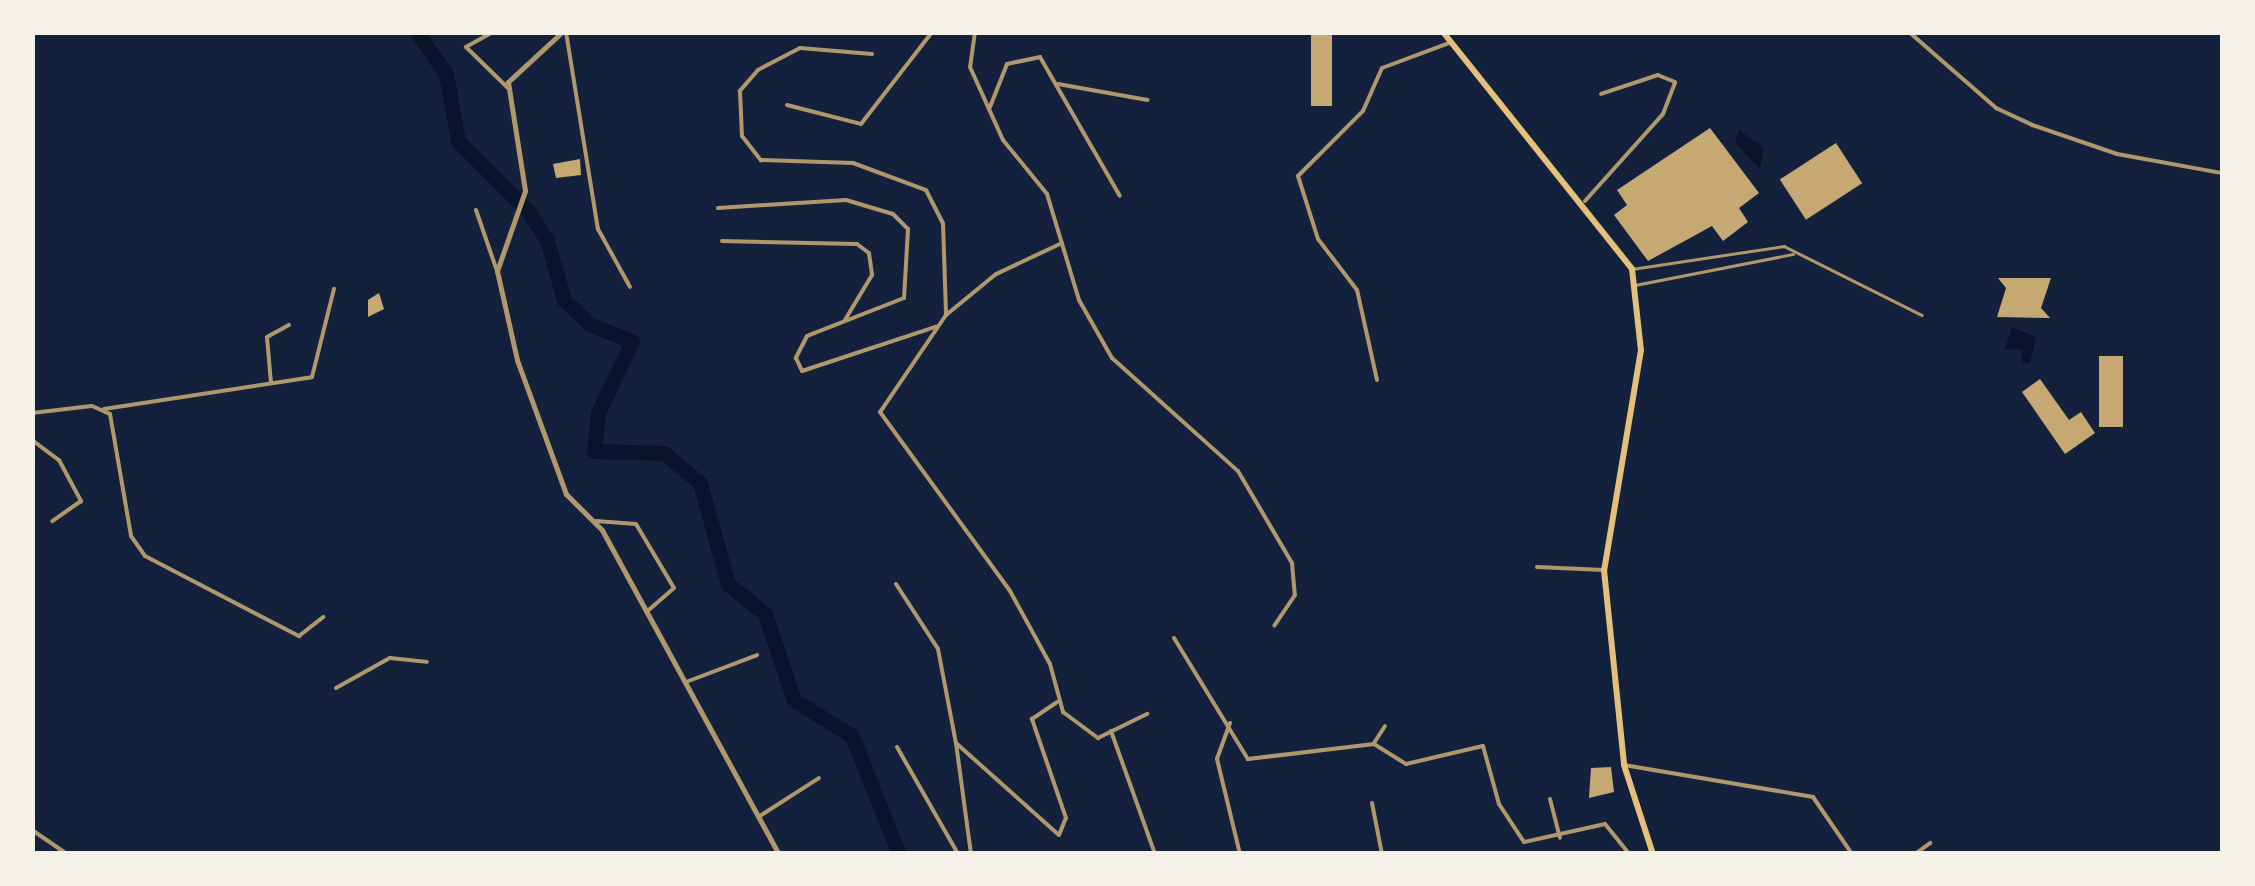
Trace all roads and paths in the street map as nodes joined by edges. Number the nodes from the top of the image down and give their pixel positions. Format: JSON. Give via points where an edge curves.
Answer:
{"nodes":[{"id":1,"x":493,"y":32,"type":"edge"},
{"id":2,"x":564,"y":32,"type":"edge"},
{"id":3,"x":932,"y":32,"type":"edge"},
{"id":4,"x":1442,"y":32,"type":"edge"},
{"id":5,"x":1909,"y":32,"type":"edge"},
{"id":6,"x":973,"y":33,"type":"edge"},
{"id":7,"x":1451,"y":42,"type":"junction"},
{"id":8,"x":872,"y":54,"type":"dead end"},
{"id":9,"x":1058,"y":84,"type":"junction"},
{"id":10,"x":508,"y":88,"type":"junction"},
{"id":11,"x":1601,"y":94,"type":"dead end"},
{"id":12,"x":1148,"y":100,"type":"dead end"},
{"id":13,"x":787,"y":105,"type":"dead end"},
{"id":14,"x":990,"y":110,"type":"junction"},
{"id":15,"x":2222,"y":174,"type":"edge"},
{"id":16,"x":1120,"y":196,"type":"dead end"},
{"id":17,"x":1584,"y":201,"type":"junction"},
{"id":18,"x":718,"y":208,"type":"dead end"},
{"id":19,"x":476,"y":210,"type":"dead end"},
{"id":20,"x":722,"y":242,"type":"dead end"},
{"id":21,"x":1062,"y":242,"type":"junction"},
{"id":22,"x":1794,"y":253,"type":"junction"},
{"id":23,"x":1632,"y":268,"type":"junction"},
{"id":24,"x":496,"y":271,"type":"junction"},
{"id":25,"x":1636,"y":285,"type":"junction"},
{"id":26,"x":630,"y":287,"type":"dead end"},
{"id":27,"x":334,"y":289,"type":"dead end"},
{"id":28,"x":946,"y":315,"type":"junction"},
{"id":29,"x":1922,"y":315,"type":"dead end"},
{"id":30,"x":845,"y":320,"type":"junction"},
{"id":31,"x":289,"y":324,"type":"dead end"},
{"id":32,"x":938,"y":326,"type":"junction"},
{"id":33,"x":1377,"y":380,"type":"dead end"},
{"id":34,"x":272,"y":383,"type":"junction"},
{"id":35,"x":104,"y":409,"type":"junction"},
{"id":36,"x":32,"y":413,"type":"edge"},
{"id":37,"x":32,"y":440,"type":"edge"},
{"id":38,"x":52,"y":521,"type":"dead end"},
{"id":39,"x":596,"y":521,"type":"junction"},
{"id":40,"x":1537,"y":568,"type":"dead end"},
{"id":41,"x":1604,"y":570,"type":"junction"},
{"id":42,"x":896,"y":584,"type":"dead end"},
{"id":43,"x":646,"y":612,"type":"junction"},
{"id":44,"x":323,"y":617,"type":"dead end"},
{"id":45,"x":1274,"y":626,"type":"dead end"},
{"id":46,"x":1174,"y":638,"type":"dead end"},
{"id":47,"x":757,"y":655,"type":"dead end"},
{"id":48,"x":427,"y":662,"type":"dead end"},
{"id":49,"x":684,"y":682,"type":"junction"},
{"id":50,"x":336,"y":688,"type":"dead end"},
{"id":51,"x":1057,"y":702,"type":"junction"},
{"id":52,"x":1147,"y":714,"type":"dead end"},
{"id":53,"x":1230,"y":723,"type":"junction"},
{"id":54,"x":1384,"y":726,"type":"dead end"},
{"id":55,"x":1112,"y":731,"type":"junction"},
{"id":56,"x":956,"y":743,"type":"junction"},
{"id":57,"x":1374,"y":744,"type":"junction"},
{"id":58,"x":897,"y":747,"type":"dead end"},
{"id":59,"x":1624,"y":765,"type":"junction"},
{"id":60,"x":819,"y":778,"type":"dead end"},
{"id":61,"x":1550,"y":798,"type":"dead end"},
{"id":62,"x":1372,"y":802,"type":"dead end"},
{"id":63,"x":758,"y":817,"type":"junction"},
{"id":64,"x":32,"y":830,"type":"edge"},
{"id":65,"x":1560,"y":838,"type":"junction"},
{"id":66,"x":1930,"y":843,"type":"dead end"},
{"id":67,"x":67,"y":854,"type":"edge"},
{"id":68,"x":779,"y":854,"type":"edge"},
{"id":69,"x":958,"y":854,"type":"edge"},
{"id":70,"x":971,"y":854,"type":"edge"},
{"id":71,"x":1154,"y":854,"type":"edge"},
{"id":72,"x":1240,"y":854,"type":"edge"},
{"id":73,"x":1382,"y":854,"type":"edge"},
{"id":74,"x":1629,"y":854,"type":"edge"},
{"id":75,"x":1654,"y":854,"type":"edge"},
{"id":76,"x":1852,"y":854,"type":"edge"},
{"id":77,"x":1915,"y":854,"type":"edge"}],
"edges":[{"from":1,"to":10,"type":"street","via":[[466,47]]},
{"from":2,"to":10,"type":"street"},
{"from":2,"to":26,"type":"street","via":[[598,229]]},
{"from":3,"to":13,"type":"street","via":[[861,124]]},
{"from":4,"to":7,"type":"main road"},
{"from":5,"to":15,"type":"street","via":[[1996,108],[2032,125],[2128,157]]},
{"from":6,"to":14,"type":"street","via":[[970,68]]},
{"from":7,"to":17,"type":"main road"},
{"from":7,"to":33,"type":"street","via":[[1382,68],[1363,111],[1298,176],[1318,239],[1357,290]]},
{"from":8,"to":28,"type":"street","via":[[800,48],[758,70],[740,91],[742,136],[761,160],[864,165],[926,190],[942,223]]},
{"from":9,"to":12,"type":"street"},
{"from":9,"to":14,"type":"street","via":[[1040,56],[1019,55]]},
{"from":9,"to":16,"type":"street"},
{"from":10,"to":24,"type":"street","via":[[524,191],[522,214]]},
{"from":11,"to":17,"type":"street","via":[[1658,74],[1675,82],[1663,114]]},
{"from":14,"to":21,"type":"street","via":[[1047,194]]},
{"from":17,"to":23,"type":"main road"},
{"from":18,"to":30,"type":"street","via":[[846,200],[902,220],[911,240],[904,298]]},
{"from":19,"to":24,"type":"street"},
{"from":20,"to":30,"type":"street","via":[[857,244],[870,252],[872,276]]},
{"from":21,"to":28,"type":"street","via":[[996,274]]},
{"from":21,"to":45,"type":"street","via":[[1079,300],[1132,384],[1222,453],[1256,496],[1297,575],[1288,613]]},
{"from":22,"to":23,"type":"lane","via":[[1774,246]]},
{"from":22,"to":25,"type":"lane"},
{"from":22,"to":29,"type":"lane"},
{"from":23,"to":25,"type":"main road"},
{"from":24,"to":39,"type":"street","via":[[550,461],[566,494]]},
{"from":25,"to":41,"type":"main road","via":[[1641,350]]},
{"from":27,"to":34,"type":"street","via":[[317,330],[317,372]]},
{"from":28,"to":32,"type":"street"},
{"from":30,"to":32,"type":"street","via":[[807,336],[796,358],[802,371]]},
{"from":31,"to":34,"type":"street","via":[[268,337]]},
{"from":32,"to":51,"type":"street","via":[[883,421],[1010,591],[1050,664]]},
{"from":34,"to":35,"type":"street"},
{"from":35,"to":36,"type":"street"},
{"from":35,"to":44,"type":"street","via":[[139,552],[299,636]]},
{"from":37,"to":38,"type":"street","via":[[58,460],[81,501]]},
{"from":39,"to":43,"type":"street"},
{"from":39,"to":43,"type":"street","via":[[636,524],[674,588]]},
{"from":40,"to":41,"type":"street"},
{"from":41,"to":59,"type":"main road"},
{"from":42,"to":56,"type":"street","via":[[938,649]]},
{"from":43,"to":49,"type":"street"},
{"from":46,"to":53,"type":"street"},
{"from":47,"to":49,"type":"street"},
{"from":48,"to":50,"type":"street","via":[[390,658]]},
{"from":49,"to":63,"type":"street"},
{"from":51,"to":55,"type":"street","via":[[1088,736]]},
{"from":51,"to":56,"type":"street","via":[[1032,718],[1066,818],[1063,834],[1039,823]]},
{"from":52,"to":55,"type":"street"},
{"from":53,"to":57,"type":"street","via":[[1256,762]]},
{"from":53,"to":72,"type":"street","via":[[1217,759]]},
{"from":54,"to":57,"type":"street"},
{"from":55,"to":71,"type":"street"},
{"from":56,"to":70,"type":"street"},
{"from":57,"to":65,"type":"street","via":[[1406,764],[1482,746],[1513,834],[1527,844]]},
{"from":58,"to":69,"type":"street"},
{"from":59,"to":75,"type":"main road"},
{"from":59,"to":76,"type":"street","via":[[1813,797]]},
{"from":60,"to":63,"type":"street"},
{"from":61,"to":65,"type":"street"},
{"from":62,"to":73,"type":"street"},
{"from":63,"to":68,"type":"street"},
{"from":64,"to":67,"type":"street"},
{"from":65,"to":74,"type":"street","via":[[1606,824]]},
{"from":66,"to":77,"type":"street"}]}
